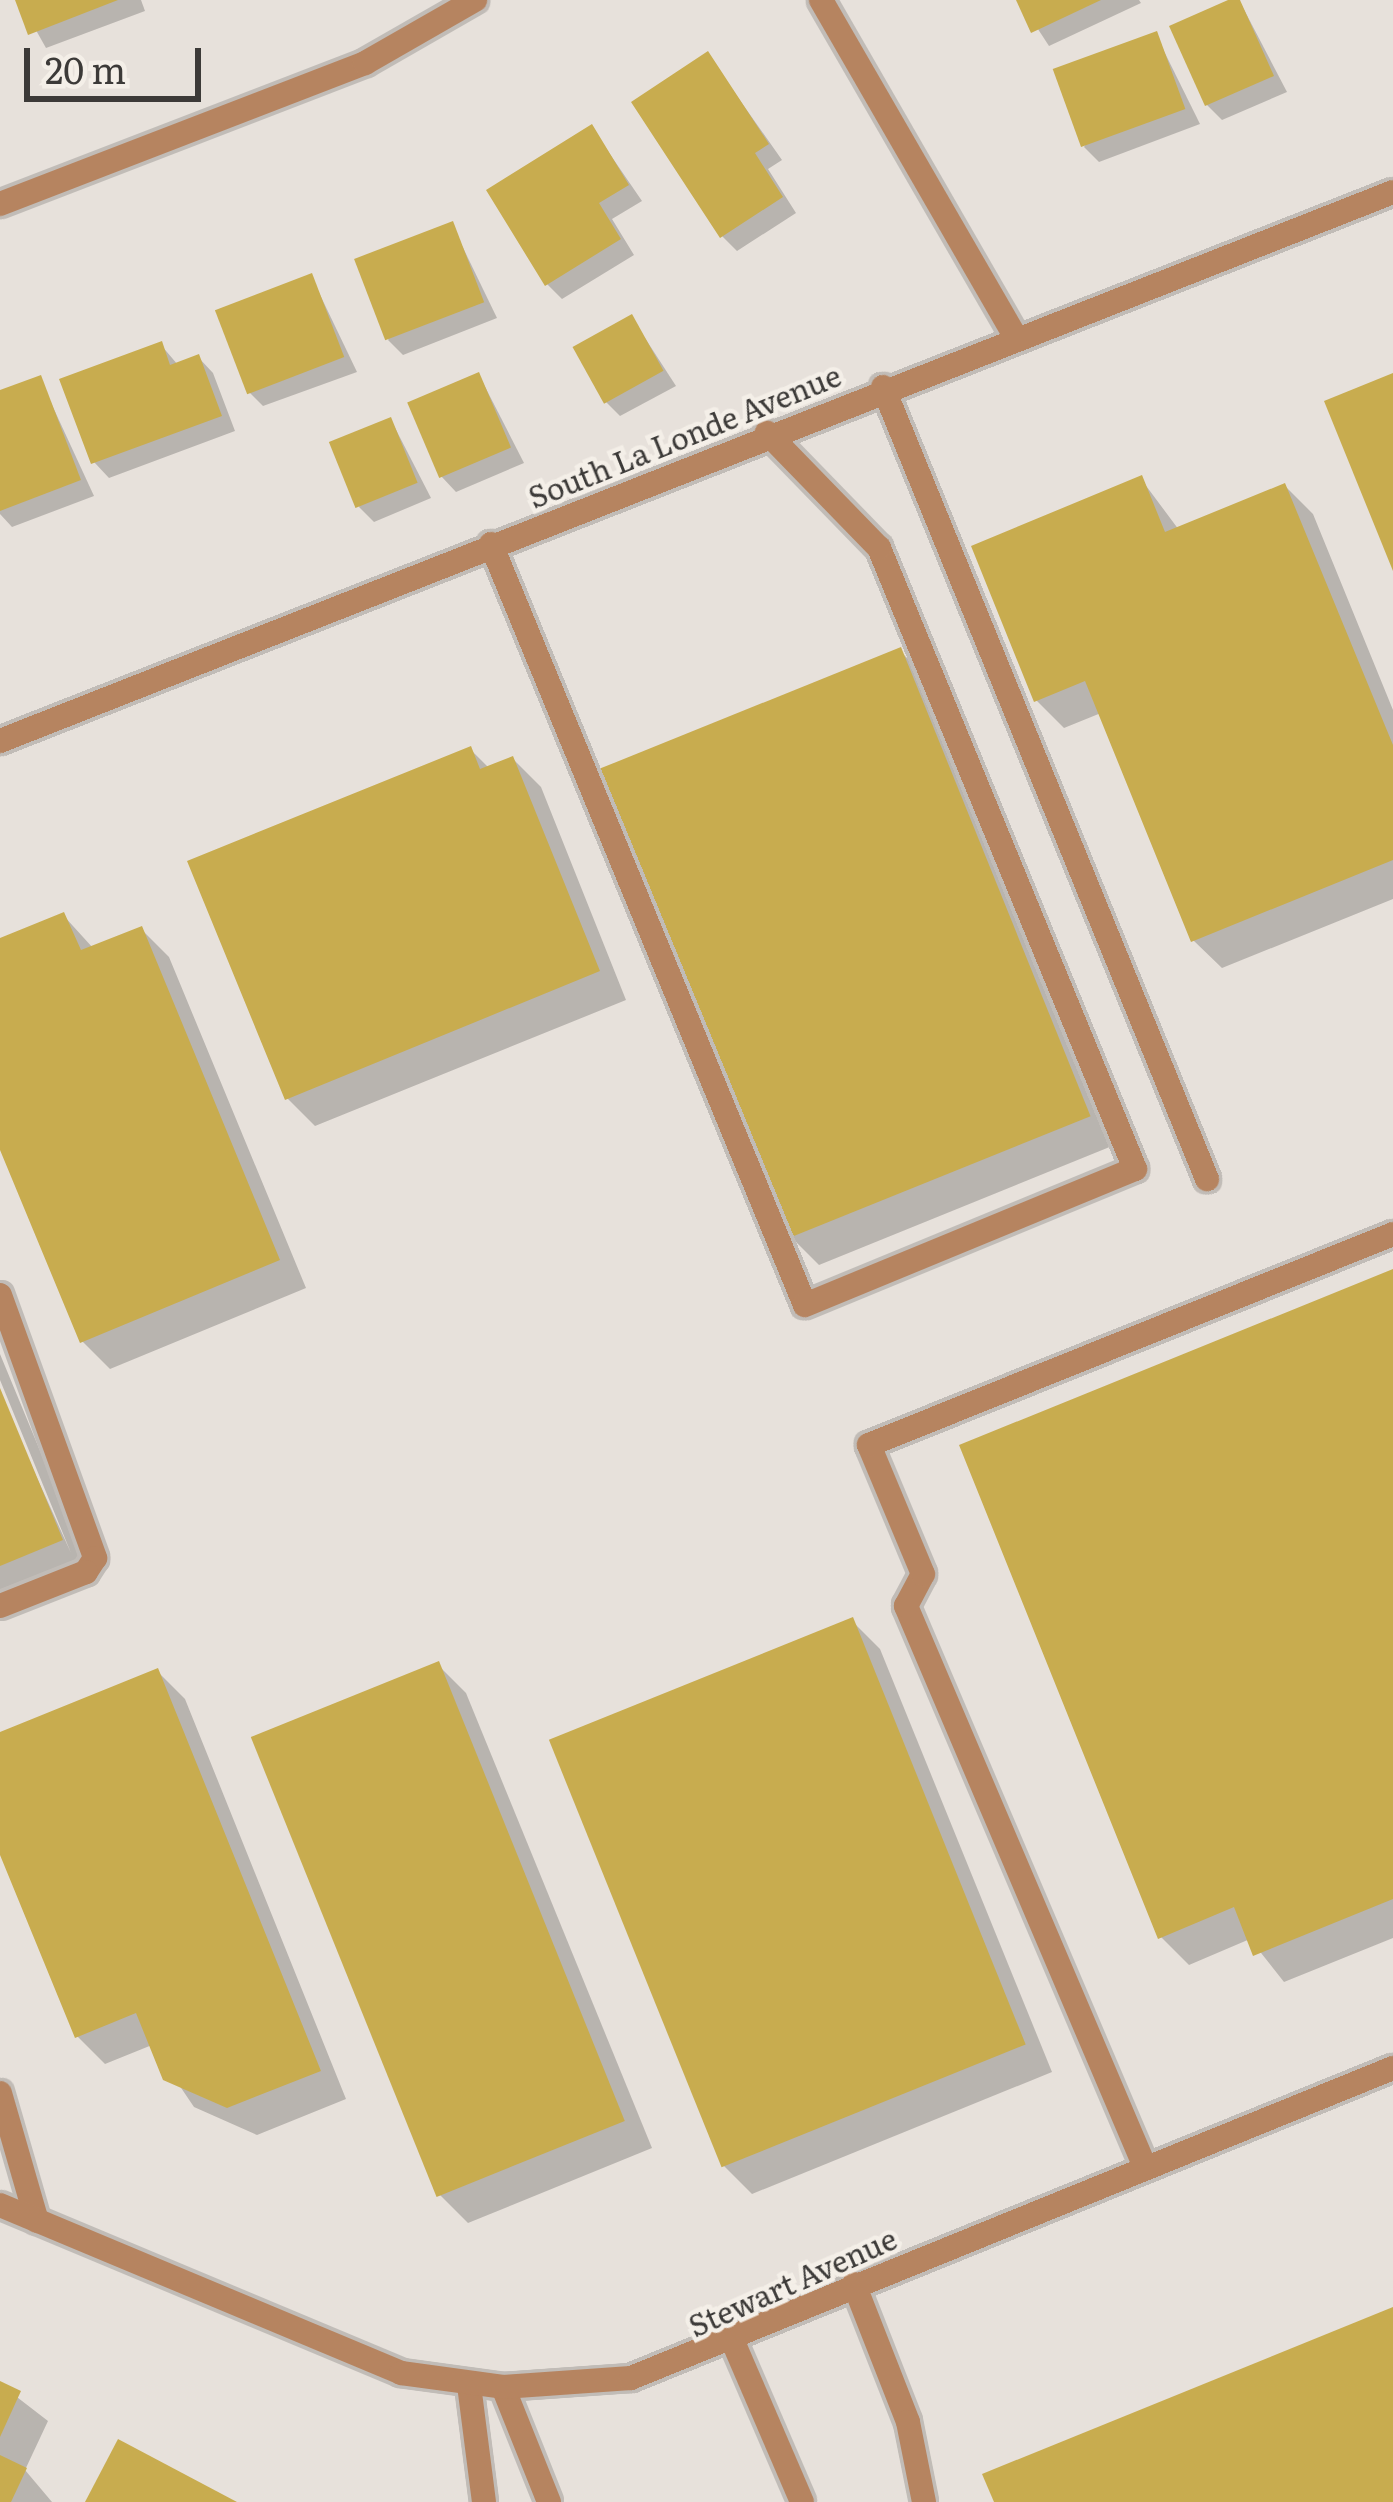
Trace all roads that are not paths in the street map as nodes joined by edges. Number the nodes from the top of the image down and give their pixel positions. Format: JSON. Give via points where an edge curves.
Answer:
{"nodes":[{"id":1,"x":475,"y":0,"type":"edge"},
{"id":2,"x":821,"y":0,"type":"edge"},
{"id":3,"x":1393,"y":192,"type":"edge"},
{"id":4,"x":0,"y":205,"type":"edge"},
{"id":5,"x":1014,"y":334,"type":"junction"},
{"id":6,"x":883,"y":387,"type":"junction"},
{"id":7,"x":767,"y":434,"type":"junction"},
{"id":8,"x":491,"y":544,"type":"junction"},
{"id":9,"x":0,"y":741,"type":"edge"},
{"id":10,"x":1207,"y":1179,"type":"dead end"},
{"id":11,"x":1393,"y":1234,"type":"edge"},
{"id":12,"x":0,"y":1295,"type":"edge"},
{"id":13,"x":0,"y":1606,"type":"edge"},
{"id":14,"x":1393,"y":2068,"type":"edge"},
{"id":15,"x":0,"y":2093,"type":"edge"},
{"id":16,"x":1145,"y":2167,"type":"junction"},
{"id":17,"x":0,"y":2205,"type":"edge"},
{"id":18,"x":37,"y":2221,"type":"junction"},
{"id":19,"x":854,"y":2284,"type":"junction"},
{"id":20,"x":734,"y":2344,"type":"junction"},
{"id":21,"x":469,"y":2385,"type":"junction"},
{"id":22,"x":503,"y":2387,"type":"junction"},
{"id":23,"x":484,"y":2502,"type":"edge"},
{"id":24,"x":548,"y":2502,"type":"edge"},
{"id":25,"x":802,"y":2502,"type":"edge"},
{"id":26,"x":924,"y":2502,"type":"edge"}],
"edges":[{"from":1,"to":4,"type":"street","via":[[365,63]]},
{"from":2,"to":5,"type":"street"},
{"from":3,"to":5,"type":"street","name":"South La Londe Avenue"},
{"from":5,"to":6,"type":"street","name":"South La Londe Avenue"},
{"from":6,"to":7,"type":"street","name":"South La Londe Avenue"},
{"from":6,"to":10,"type":"street"},
{"from":7,"to":8,"type":"street","name":"South La Londe Avenue"},
{"from":7,"to":8,"type":"street","via":[[879,548],[1135,1169],[805,1305]]},
{"from":8,"to":9,"type":"street","name":"South La Londe Avenue"},
{"from":11,"to":16,"type":"street","via":[[869,1445],[922,1574],[906,1606]]},
{"from":12,"to":13,"type":"street","via":[[95,1558]]},
{"from":14,"to":16,"type":"street","name":"Stewart Avenue"},
{"from":15,"to":18,"type":"street"},
{"from":16,"to":19,"type":"street","name":"Stewart Avenue"},
{"from":17,"to":18,"type":"street","name":"Stewart Avenue"},
{"from":18,"to":21,"type":"street","name":"Stewart Avenue","via":[[329,2346]]},
{"from":19,"to":20,"type":"street","name":"Stewart Avenue"},
{"from":19,"to":26,"type":"street","via":[[908,2422]]},
{"from":20,"to":22,"type":"street","name":"Stewart Avenue","via":[[631,2378]]},
{"from":20,"to":25,"type":"street"},
{"from":21,"to":22,"type":"street","name":"Stewart Avenue"},
{"from":21,"to":23,"type":"street"},
{"from":22,"to":24,"type":"street"}]}
